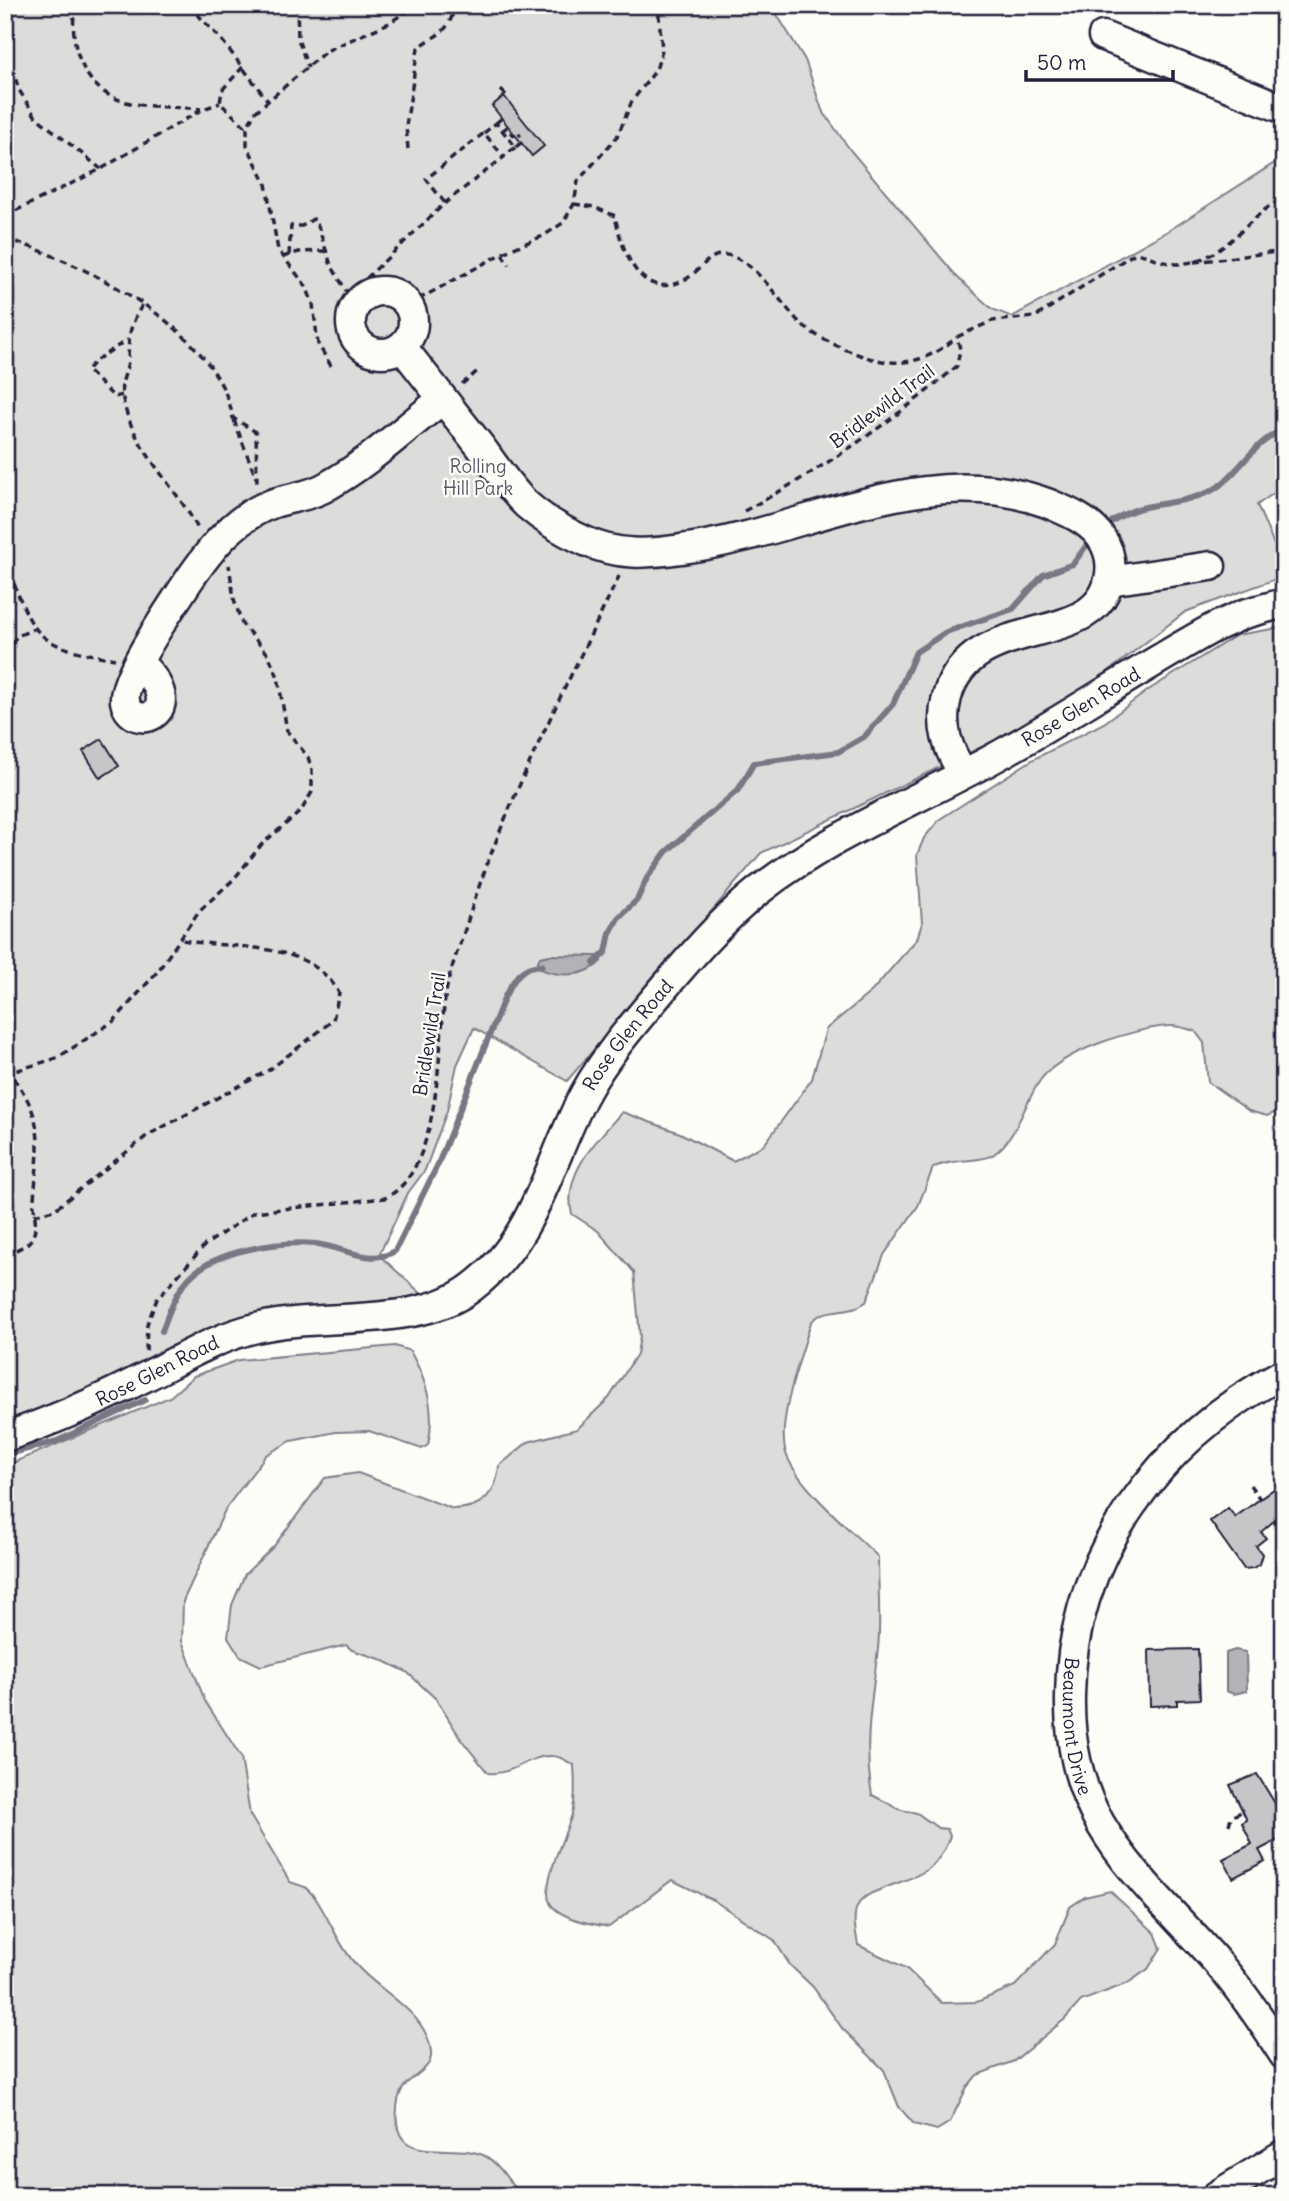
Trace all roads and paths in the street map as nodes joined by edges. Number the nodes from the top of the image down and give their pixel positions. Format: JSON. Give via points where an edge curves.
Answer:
{"nodes":[{"id":1,"x":32,"y":5,"type":"edge"},
{"id":2,"x":75,"y":5,"type":"edge"},
{"id":3,"x":189,"y":5,"type":"edge"},
{"id":4,"x":297,"y":5,"type":"edge"},
{"id":5,"x":416,"y":5,"type":"edge"},
{"id":6,"x":455,"y":5,"type":"edge"},
{"id":7,"x":658,"y":5,"type":"edge"},
{"id":8,"x":5,"y":10,"type":"edge"},
{"id":9,"x":1103,"y":36,"type":"dead end"},
{"id":10,"x":5,"y":45,"type":"edge"},
{"id":11,"x":243,"y":67,"type":"junction"},
{"id":12,"x":308,"y":68,"type":"junction"},
{"id":13,"x":501,"y":90,"type":"dead end"},
{"id":14,"x":506,"y":95,"type":"dead end"},
{"id":15,"x":268,"y":101,"type":"junction"},
{"id":16,"x":220,"y":103,"type":"junction"},
{"id":17,"x":203,"y":109,"type":"junction"},
{"id":18,"x":1284,"y":109,"type":"edge"},
{"id":19,"x":502,"y":118,"type":"dead end"},
{"id":20,"x":496,"y":123,"type":"junction"},
{"id":21,"x":247,"y":128,"type":"junction"},
{"id":22,"x":502,"y":131,"type":"junction"},
{"id":23,"x":484,"y":132,"type":"junction"},
{"id":24,"x":521,"y":134,"type":"dead end"},
{"id":25,"x":521,"y":143,"type":"dead end"},
{"id":26,"x":516,"y":147,"type":"junction"},
{"id":27,"x":408,"y":149,"type":"dead end"},
{"id":28,"x":504,"y":157,"type":"junction"},
{"id":29,"x":101,"y":169,"type":"junction"},
{"id":30,"x":1284,"y":198,"type":"edge"},
{"id":31,"x":445,"y":204,"type":"junction"},
{"id":32,"x":574,"y":204,"type":"junction"},
{"id":33,"x":5,"y":216,"type":"edge"},
{"id":34,"x":5,"y":238,"type":"edge"},
{"id":35,"x":328,"y":251,"type":"junction"},
{"id":36,"x":1284,"y":251,"type":"edge"},
{"id":37,"x":502,"y":254,"type":"junction"},
{"id":38,"x":289,"y":255,"type":"junction"},
{"id":39,"x":283,"y":257,"type":"junction"},
{"id":40,"x":1178,"y":264,"type":"junction"},
{"id":41,"x":509,"y":265,"type":"dead end"},
{"id":42,"x":352,"y":301,"type":"junction"},
{"id":43,"x":408,"y":304,"type":"junction"},
{"id":44,"x":142,"y":305,"type":"junction"},
{"id":45,"x":957,"y":337,"type":"junction"},
{"id":46,"x":127,"y":340,"type":"junction"},
{"id":47,"x":402,"y":346,"type":"junction"},
{"id":48,"x":331,"y":366,"type":"dead end"},
{"id":49,"x":122,"y":395,"type":"junction"},
{"id":50,"x":443,"y":398,"type":"junction"},
{"id":51,"x":233,"y":418,"type":"junction"},
{"id":52,"x":257,"y":481,"type":"junction"},
{"id":53,"x":257,"y":511,"type":"junction"},
{"id":54,"x":737,"y":515,"type":"dead end"},
{"id":55,"x":217,"y":544,"type":"junction"},
{"id":56,"x":630,"y":554,"type":"junction"},
{"id":57,"x":5,"y":561,"type":"edge"},
{"id":58,"x":1211,"y":566,"type":"dead end"},
{"id":59,"x":1109,"y":581,"type":"junction"},
{"id":60,"x":1284,"y":603,"type":"edge"},
{"id":61,"x":34,"y":629,"type":"junction"},
{"id":62,"x":5,"y":653,"type":"edge"},
{"id":63,"x":139,"y":663,"type":"joint"},
{"id":64,"x":963,"y":773,"type":"junction"},
{"id":65,"x":182,"y":940,"type":"junction"},
{"id":66,"x":5,"y":1074,"type":"edge"},
{"id":67,"x":11,"y":1075,"type":"junction"},
{"id":68,"x":5,"y":1096,"type":"edge"},
{"id":69,"x":34,"y":1215,"type":"junction"},
{"id":70,"x":5,"y":1255,"type":"edge"},
{"id":71,"x":1284,"y":1373,"type":"edge"},
{"id":72,"x":147,"y":1376,"type":"junction"},
{"id":73,"x":5,"y":1437,"type":"edge"},
{"id":74,"x":1250,"y":1485,"type":"dead end"},
{"id":75,"x":1260,"y":1499,"type":"dead end"},
{"id":76,"x":1243,"y":1811,"type":"dead end"},
{"id":77,"x":1229,"y":1825,"type":"dead end"},
{"id":78,"x":1284,"y":2055,"type":"edge"},
{"id":79,"x":1284,"y":2154,"type":"edge"},
{"id":80,"x":1216,"y":2196,"type":"edge"}],
"edges":[{"from":1,"to":8,"type":"path"},
{"from":2,"to":17,"type":"path","via":[[78,58],[99,91],[128,102]]},
{"from":3,"to":11,"type":"path"},
{"from":4,"to":12,"type":"path","via":[[298,39]]},
{"from":5,"to":12,"type":"path","via":[[389,23],[326,51]]},
{"from":6,"to":27,"type":"path","via":[[452,23],[418,48],[406,126]]},
{"from":7,"to":32,"type":"path","via":[[662,50],[656,70],[632,100],[617,137],[578,181]]},
{"from":9,"to":18,"type":"street"},
{"from":10,"to":29,"type":"path","via":[[19,90],[36,117]]},
{"from":11,"to":15,"type":"path"},
{"from":11,"to":16,"type":"path","via":[[222,90]]},
{"from":12,"to":15,"type":"path"},
{"from":13,"to":14,"type":"path"},
{"from":15,"to":21,"type":"path","via":[[254,113]]},
{"from":16,"to":17,"type":"path"},
{"from":16,"to":21,"type":"path"},
{"from":17,"to":29,"type":"path"},
{"from":19,"to":20,"type":"path"},
{"from":20,"to":22,"type":"path"},
{"from":20,"to":23,"type":"path"},
{"from":21,"to":39,"type":"path","via":[[247,145],[266,184],[273,231]]},
{"from":22,"to":24,"type":"path","via":[[507,127],[516,138]]},
{"from":22,"to":26,"type":"path"},
{"from":23,"to":28,"type":"path"},
{"from":23,"to":31,"type":"path","via":[[426,179]]},
{"from":25,"to":26,"type":"path"},
{"from":26,"to":28,"type":"path"},
{"from":28,"to":31,"type":"path"},
{"from":29,"to":33,"type":"path"},
{"from":30,"to":40,"type":"path","via":[[1271,204],[1228,245]]},
{"from":31,"to":42,"type":"path"},
{"from":32,"to":37,"type":"path","via":[[563,223]]},
{"from":32,"to":45,"type":"path","via":[[615,216],[621,246],[640,276],[657,286],[689,278],[712,257],[729,255],[748,266],[802,325],[862,357],[891,365],[930,357]]},
{"from":34,"to":44,"type":"path","via":[[42,250]]},
{"from":35,"to":38,"type":"path"},
{"from":35,"to":38,"type":"path","via":[[313,219],[291,226]]},
{"from":35,"to":42,"type":"path"},
{"from":36,"to":40,"type":"path"},
{"from":37,"to":41,"type":"path"},
{"from":37,"to":43,"type":"path"},
{"from":38,"to":39,"type":"path"},
{"from":39,"to":48,"type":"path","via":[[306,286],[318,344]]},
{"from":40,"to":45,"type":"path","via":[[1135,253],[1035,317],[992,321]]},
{"from":42,"to":43,"type":"street","via":[[381,290]]},
{"from":42,"to":47,"type":"street","via":[[351,327],[361,346],[382,354]]},
{"from":43,"to":47,"type":"street","via":[[412,331]]},
{"from":44,"to":46,"type":"path"},
{"from":44,"to":51,"type":"path","via":[[177,327],[208,362],[227,392]]},
{"from":45,"to":54,"type":"path","name":"Bridlewild Trail","via":[[960,359],[944,377],[844,455]]},
{"from":46,"to":49,"type":"path"},
{"from":46,"to":49,"type":"path","via":[[87,370],[114,397]]},
{"from":47,"to":50,"type":"street"},
{"from":49,"to":55,"type":"path","via":[[144,447]]},
{"from":50,"to":53,"type":"street","via":[[328,486]]},
{"from":50,"to":56,"type":"street","via":[[526,504],[545,520],[587,542]]},
{"from":51,"to":52,"type":"path"},
{"from":51,"to":52,"type":"path","via":[[256,432]]},
{"from":52,"to":53,"type":"path"},
{"from":53,"to":55,"type":"street","via":[[240,520]]},
{"from":55,"to":63,"type":"street"},
{"from":55,"to":65,"type":"path","via":[[243,624],[268,654],[278,677],[288,731],[312,770],[312,792],[301,811],[262,844],[234,879],[199,911]]},
{"from":56,"to":59,"type":"street","via":[[735,540],[878,500],[945,488],[1014,493],[1057,508],[1099,536],[1110,562]]},
{"from":56,"to":72,"type":"path","name":"Bridlewild Trail","via":[[486,864],[446,989],[422,1154],[398,1192],[385,1198],[254,1212],[205,1245],[157,1299],[147,1324]]},
{"from":57,"to":61,"type":"path"},
{"from":58,"to":59,"type":"street"},
{"from":59,"to":64,"type":"street","via":[[1096,605],[1084,614],[992,644],[957,674],[944,722],[949,752]]},
{"from":60,"to":64,"type":"street","name":"Rose Glen Road","via":[[1213,628]]},
{"from":61,"to":62,"type":"path","via":[[17,636]]},
{"from":61,"to":63,"type":"path","via":[[56,646]]},
{"from":64,"to":72,"type":"street","name":"Rose Glen Road","via":[[818,850],[756,892],[729,917],[619,1042],[571,1120],[522,1232],[494,1269],[471,1288],[451,1301],[425,1308],[254,1328]]},
{"from":65,"to":67,"type":"path","via":[[114,1021],[57,1058]]},
{"from":65,"to":69,"type":"path","via":[[297,957],[332,981],[339,993],[333,1020],[269,1070],[148,1135],[54,1210]]},
{"from":66,"to":67,"type":"path"},
{"from":67,"to":68,"type":"path"},
{"from":67,"to":69,"type":"path","via":[[29,1096],[37,1125]]},
{"from":69,"to":70,"type":"path","via":[[35,1230],[29,1242]]},
{"from":71,"to":78,"type":"street","name":"Beaumont Drive","via":[[1238,1399],[1185,1440],[1154,1473],[1126,1514],[1096,1564],[1083,1603],[1074,1638],[1070,1696],[1079,1769],[1109,1838],[1132,1872],[1235,1984]]},
{"from":72,"to":73,"type":"street","name":"Rose Glen Road"},
{"from":74,"to":75,"type":"path"},
{"from":76,"to":77,"type":"path","via":[[1231,1817]]},
{"from":79,"to":80,"type":"street"}]}
